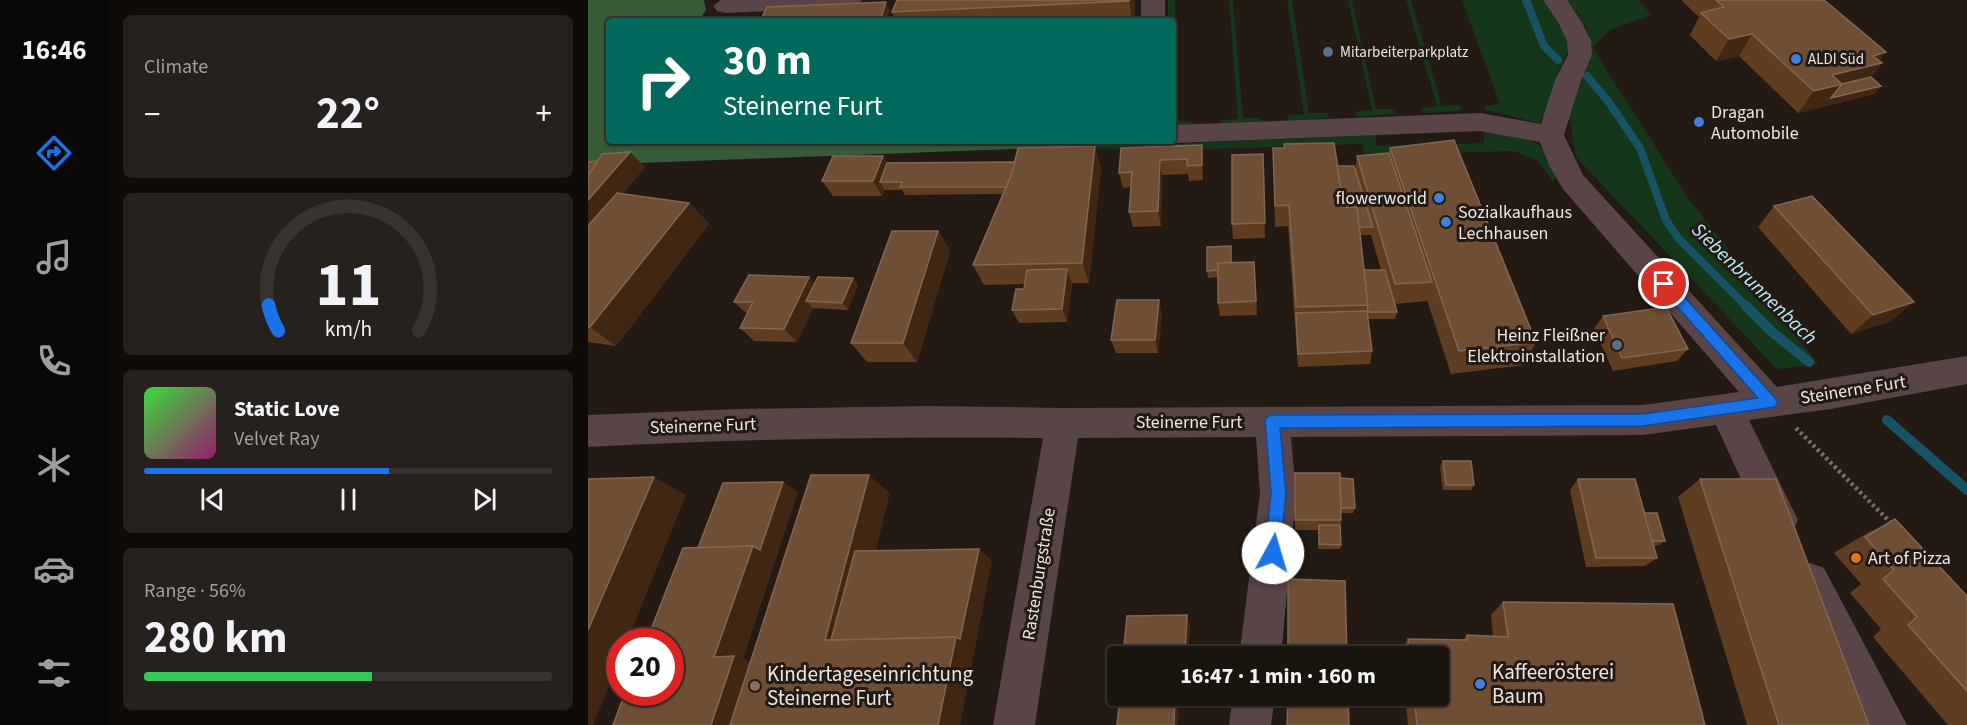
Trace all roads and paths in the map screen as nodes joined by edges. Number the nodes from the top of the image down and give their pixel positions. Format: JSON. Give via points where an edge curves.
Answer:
{"nodes":[{"id":1,"x":850,"y":0,"type":"edge"},
{"id":2,"x":1153,"y":0,"type":"edge"},
{"id":3,"x":1555,"y":0,"type":"edge"},
{"id":4,"x":726,"y":9,"type":"edge"},
{"id":5,"x":1153,"y":18,"type":"edge"},
{"id":6,"x":1176,"y":134,"type":"edge"},
{"id":7,"x":1551,"y":135,"type":"junction"},
{"id":8,"x":1967,"y":370,"type":"edge"},
{"id":9,"x":1770,"y":403,"type":"junction"},
{"id":10,"x":1725,"y":408,"type":"junction"},
{"id":11,"x":1272,"y":421,"type":"junction"},
{"id":12,"x":1063,"y":423,"type":"junction"},
{"id":13,"x":588,"y":431,"type":"edge"},
{"id":14,"x":1895,"y":527,"type":"edge"},
{"id":15,"x":1261,"y":646,"type":"edge"},
{"id":16,"x":1253,"y":706,"type":"edge"},
{"id":17,"x":1014,"y":725,"type":"edge"},
{"id":18,"x":1250,"y":725,"type":"edge"},
{"id":19,"x":1886,"y":725,"type":"edge"}],
"edges":[{"from":1,"to":4,"type":"street"},
{"from":2,"to":5,"type":"street"},
{"from":3,"to":7,"type":"street","via":[[1579,41],[1580,55]]},
{"from":6,"to":7,"type":"street","via":[[1477,114]]},
{"from":7,"to":9,"type":"street","via":[[1573,182]]},
{"from":8,"to":9,"type":"street","name":"Steinerne Furt"},
{"from":9,"to":10,"type":"street","name":"Steinerne Furt"},
{"from":9,"to":14,"type":"path"},
{"from":10,"to":11,"type":"street","name":"Steinerne Furt","via":[[1643,420]]},
{"from":10,"to":19,"type":"street","via":[[1841,644]]},
{"from":11,"to":12,"type":"street","name":"Steinerne Furt"},
{"from":11,"to":15,"type":"street","via":[[1278,493]]},
{"from":12,"to":13,"type":"street","name":"Steinerne Furt","via":[[893,421]]},
{"from":12,"to":17,"type":"street","name":"Rastenburgstraße"},
{"from":16,"to":18,"type":"street"}]}
